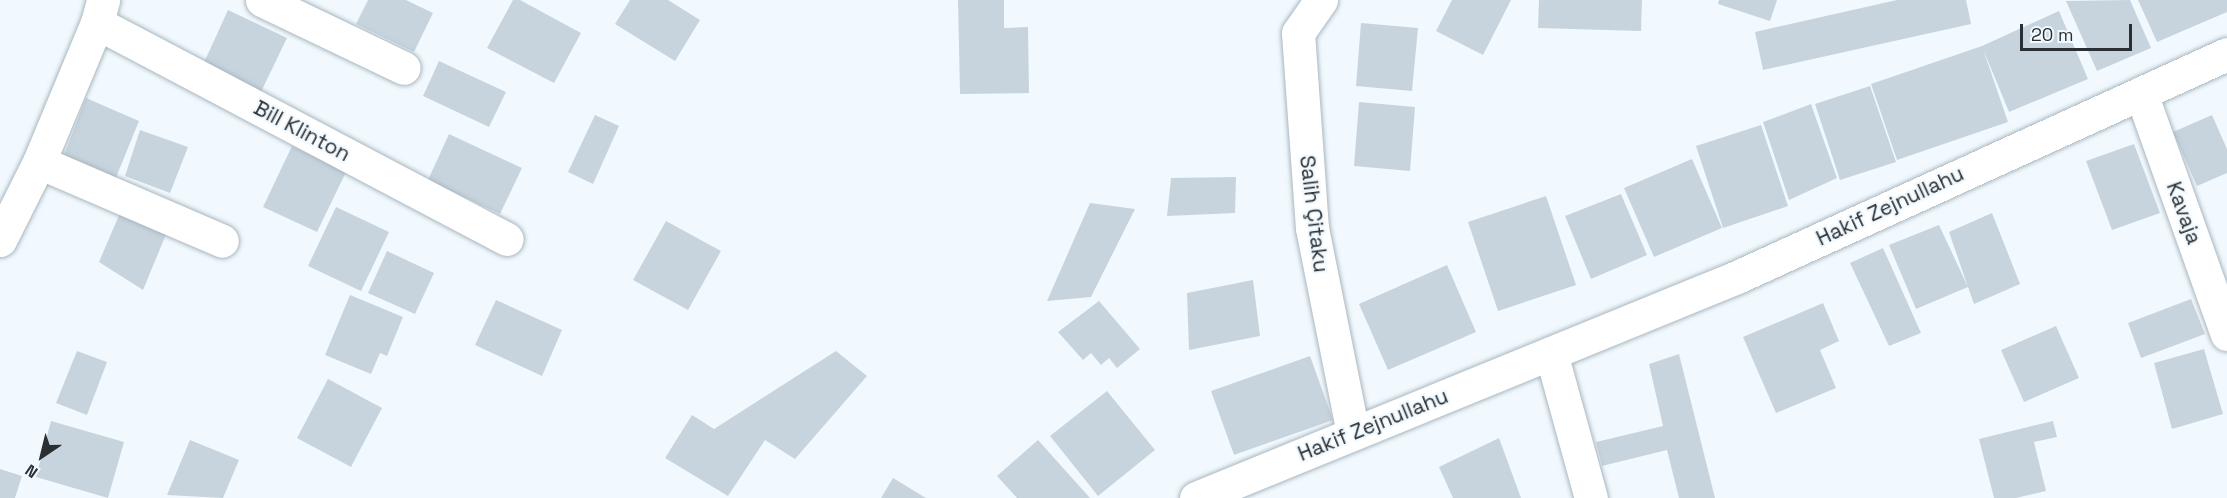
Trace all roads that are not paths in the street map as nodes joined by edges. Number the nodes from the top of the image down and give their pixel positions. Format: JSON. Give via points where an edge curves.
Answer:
{"nodes":[{"id":1,"x":262,"y":0,"type":"edge"},
{"id":2,"x":1321,"y":0,"type":"edge"},
{"id":3,"x":100,"y":12,"type":"edge"},
{"id":4,"x":2227,"y":54,"type":"edge"},
{"id":5,"x":404,"y":68,"type":"dead end"},
{"id":6,"x":2141,"y":93,"type":"junction"},
{"id":7,"x":39,"y":162,"type":"junction"},
{"id":8,"x":507,"y":239,"type":"dead end"},
{"id":9,"x":0,"y":240,"type":"edge"},
{"id":10,"x":222,"y":241,"type":"dead end"},
{"id":11,"x":2227,"y":334,"type":"edge"},
{"id":12,"x":1551,"y":353,"type":"junction"},
{"id":13,"x":1353,"y":433,"type":"junction"},
{"id":14,"x":1196,"y":498,"type":"edge"},
{"id":15,"x":1591,"y":498,"type":"edge"}],
"edges":[{"from":1,"to":5,"type":"street"},
{"from":2,"to":13,"type":"street","name":"Salih Çitaku","via":[[1298,33],[1312,228]]},
{"from":3,"to":7,"type":"street","name":"Bill Klinton"},
{"from":3,"to":8,"type":"street","name":"Bill Klinton"},
{"from":4,"to":6,"type":"street","name":"Hakif Zejnullahu"},
{"from":6,"to":11,"type":"street","name":"Kavaja"},
{"from":6,"to":12,"type":"street","name":"Hakif Zejnullahu","via":[[1737,277]]},
{"from":7,"to":9,"type":"street","name":"Bill Klinton"},
{"from":7,"to":10,"type":"street"},
{"from":12,"to":13,"type":"street","name":"Hakif Zejnullahu"},
{"from":12,"to":15,"type":"street"},
{"from":13,"to":14,"type":"street","name":"Hakif Zejnullahu"}]}
